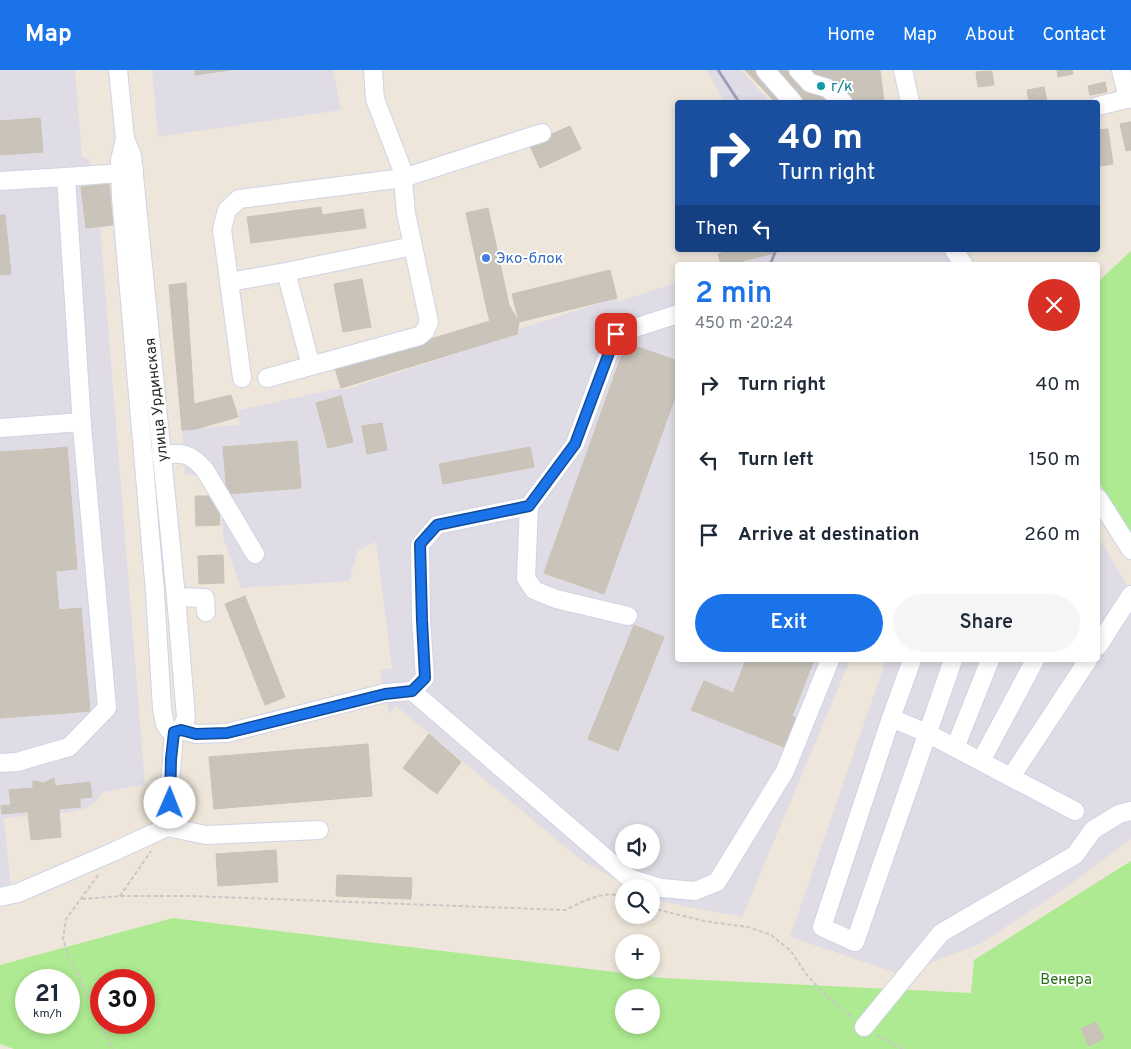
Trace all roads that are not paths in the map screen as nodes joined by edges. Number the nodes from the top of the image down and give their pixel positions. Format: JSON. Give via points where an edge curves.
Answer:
{"nodes":[{"id":1,"x":118,"y":70,"type":"edge"},
{"id":2,"x":373,"y":70,"type":"edge"},
{"id":3,"x":765,"y":70,"type":"edge"},
{"id":4,"x":798,"y":70,"type":"edge"},
{"id":5,"x":902,"y":70,"type":"edge"},
{"id":6,"x":1120,"y":70,"type":"edge"},
{"id":7,"x":1130,"y":98,"type":"edge"},
{"id":8,"x":790,"y":100,"type":"edge"},
{"id":9,"x":841,"y":100,"type":"edge"},
{"id":10,"x":910,"y":100,"type":"edge"},
{"id":11,"x":1100,"y":106,"type":"edge"},
{"id":12,"x":542,"y":133,"type":"dead end"},
{"id":13,"x":127,"y":172,"type":"junction"},
{"id":14,"x":66,"y":177,"type":"junction"},
{"id":15,"x":403,"y":178,"type":"junction"},
{"id":16,"x":0,"y":181,"type":"edge"},
{"id":17,"x":413,"y":246,"type":"junction"},
{"id":18,"x":286,"y":272,"type":"junction"},
{"id":19,"x":229,"y":282,"type":"junction"},
{"id":20,"x":675,"y":315,"type":"edge"},
{"id":21,"x":311,"y":366,"type":"junction"},
{"id":22,"x":242,"y":378,"type":"dead end"},
{"id":23,"x":267,"y":378,"type":"dead end"},
{"id":24,"x":82,"y":422,"type":"junction"},
{"id":25,"x":0,"y":428,"type":"edge"},
{"id":26,"x":161,"y":455,"type":"junction"},
{"id":27,"x":1100,"y":505,"type":"edge"},
{"id":28,"x":529,"y":506,"type":"junction"},
{"id":29,"x":1131,"y":550,"type":"edge"},
{"id":30,"x":255,"y":554,"type":"dead end"},
{"id":31,"x":1131,"y":595,"type":"edge"},
{"id":32,"x":176,"y":597,"type":"junction"},
{"id":33,"x":206,"y":612,"type":"dead end"},
{"id":34,"x":628,"y":616,"type":"dead end"},
{"id":35,"x":1100,"y":643,"type":"edge"},
{"id":36,"x":829,"y":662,"type":"edge"},
{"id":37,"x":911,"y":662,"type":"edge"},
{"id":38,"x":952,"y":662,"type":"edge"},
{"id":39,"x":989,"y":662,"type":"edge"},
{"id":40,"x":1034,"y":662,"type":"edge"},
{"id":41,"x":1087,"y":662,"type":"edge"},
{"id":42,"x":412,"y":691,"type":"junction"},
{"id":43,"x":891,"y":718,"type":"junction"},
{"id":44,"x":178,"y":731,"type":"junction"},
{"id":45,"x":927,"y":733,"type":"junction"},
{"id":46,"x":955,"y":748,"type":"junction"},
{"id":47,"x":981,"y":761,"type":"junction"},
{"id":48,"x":0,"y":764,"type":"edge"},
{"id":49,"x":1011,"y":777,"type":"junction"},
{"id":50,"x":1075,"y":811,"type":"dead end"},
{"id":51,"x":1131,"y":811,"type":"edge"},
{"id":52,"x":167,"y":827,"type":"junction"},
{"id":53,"x":319,"y":830,"type":"dead end"},
{"id":54,"x":0,"y":897,"type":"edge"},
{"id":55,"x":864,"y":1028,"type":"road end"}],
"edges":[{"from":1,"to":13,"type":"street","via":[[125,139],[120,160]]},
{"from":2,"to":15,"type":"street","via":[[375,99]]},
{"from":3,"to":8,"type":"street"},
{"from":4,"to":9,"type":"street","via":[[810,83],[828,88]]},
{"from":5,"to":10,"type":"street"},
{"from":6,"to":7,"type":"street"},
{"from":7,"to":11,"type":"street"},
{"from":12,"to":15,"type":"street"},
{"from":13,"to":14,"type":"street"},
{"from":13,"to":26,"type":"street","name":"улица Урдинская"},
{"from":13,"to":44,"type":"street","via":[[121,197],[162,709],[169,730]]},
{"from":14,"to":16,"type":"street"},
{"from":14,"to":24,"type":"street"},
{"from":15,"to":17,"type":"street"},
{"from":15,"to":19,"type":"street","via":[[239,199],[227,210],[222,229]]},
{"from":17,"to":18,"type":"street"},
{"from":17,"to":21,"type":"street","via":[[428,322],[425,331],[419,336]]},
{"from":18,"to":19,"type":"street"},
{"from":18,"to":21,"type":"street"},
{"from":19,"to":22,"type":"street"},
{"from":20,"to":28,"type":"street","via":[[616,334],[575,444]]},
{"from":21,"to":23,"type":"street"},
{"from":24,"to":25,"type":"street"},
{"from":24,"to":48,"type":"street","via":[[107,708],[69,747]]},
{"from":26,"to":30,"type":"street","via":[[179,452],[195,458]]},
{"from":26,"to":32,"type":"street","name":"улица Урдинская"},
{"from":27,"to":29,"type":"street"},
{"from":28,"to":34,"type":"street","via":[[526,578],[534,590],[556,600]]},
{"from":28,"to":42,"type":"street","via":[[437,525],[420,544],[425,678]]},
{"from":31,"to":35,"type":"street"},
{"from":32,"to":33,"type":"street","via":[[205,598]]},
{"from":32,"to":44,"type":"street","name":"улица Урдинская","via":[[186,718]]},
{"from":36,"to":42,"type":"street","via":[[785,771],[717,882],[695,891],[662,888],[629,878]]},
{"from":37,"to":43,"type":"street"},
{"from":38,"to":45,"type":"street"},
{"from":39,"to":46,"type":"street"},
{"from":40,"to":47,"type":"street"},
{"from":41,"to":49,"type":"street"},
{"from":42,"to":44,"type":"street","via":[[385,694],[227,733]]},
{"from":43,"to":45,"type":"street"},
{"from":43,"to":45,"type":"street","via":[[822,927],[855,942]]},
{"from":44,"to":52,"type":"street","name":"улица Урдинская"},
{"from":45,"to":46,"type":"street"},
{"from":46,"to":47,"type":"street"},
{"from":47,"to":49,"type":"street"},
{"from":49,"to":50,"type":"street"},
{"from":51,"to":55,"type":"street","via":[[1119,814],[1094,830],[1076,855],[941,933]]},
{"from":52,"to":53,"type":"street","via":[[206,835]]},
{"from":52,"to":54,"type":"street","via":[[18,893]]}]}
